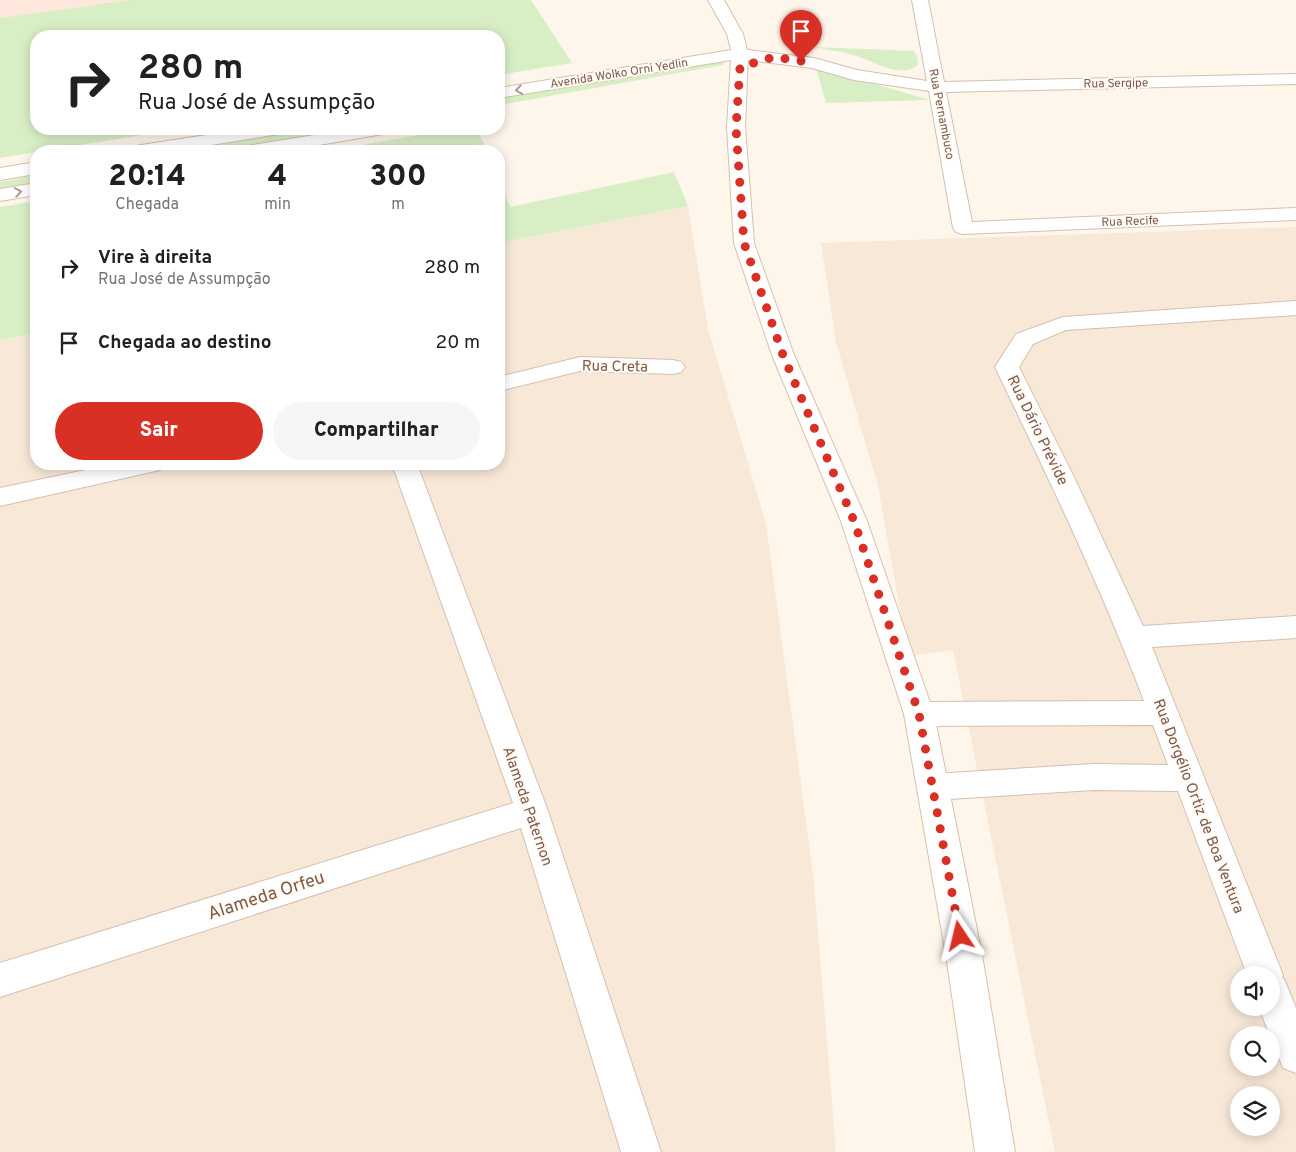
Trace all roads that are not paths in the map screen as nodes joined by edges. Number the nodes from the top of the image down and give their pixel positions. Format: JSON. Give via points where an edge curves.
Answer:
{"nodes":[{"id":1,"x":716,"y":0,"type":"edge"},
{"id":2,"x":920,"y":0,"type":"edge"},
{"id":3,"x":740,"y":60,"type":"junction"},
{"id":4,"x":1296,"y":79,"type":"edge"},
{"id":5,"x":936,"y":87,"type":"junction"},
{"id":6,"x":505,"y":92,"type":"edge"},
{"id":7,"x":505,"y":107,"type":"edge"},
{"id":8,"x":241,"y":135,"type":"edge"},
{"id":9,"x":348,"y":135,"type":"edge"},
{"id":10,"x":179,"y":145,"type":"edge"},
{"id":11,"x":288,"y":145,"type":"edge"},
{"id":12,"x":30,"y":169,"type":"edge"},
{"id":13,"x":0,"y":174,"type":"edge"},
{"id":14,"x":30,"y":190,"type":"edge"},
{"id":15,"x":0,"y":195,"type":"edge"},
{"id":16,"x":1296,"y":214,"type":"edge"},
{"id":17,"x":963,"y":228,"type":"joint"},
{"id":18,"x":1296,"y":308,"type":"edge"},
{"id":19,"x":673,"y":367,"type":"dead end"},
{"id":20,"x":505,"y":383,"type":"edge"},
{"id":21,"x":125,"y":470,"type":"edge"},
{"id":22,"x":406,"y":470,"type":"edge"},
{"id":23,"x":0,"y":498,"type":"edge"},
{"id":24,"x":1296,"y":627,"type":"edge"},
{"id":25,"x":1134,"y":637,"type":"junction"},
{"id":26,"x":1163,"y":713,"type":"junction"},
{"id":27,"x":919,"y":714,"type":"junction"},
{"id":28,"x":1188,"y":778,"type":"junction"},
{"id":29,"x":933,"y":787,"type":"junction"},
{"id":30,"x":532,"y":811,"type":"junction"},
{"id":31,"x":1261,"y":966,"type":"edge"},
{"id":32,"x":0,"y":980,"type":"edge"},
{"id":33,"x":1280,"y":1015,"type":"edge"},
{"id":34,"x":1296,"y":1055,"type":"edge"},
{"id":35,"x":641,"y":1152,"type":"edge"},
{"id":36,"x":995,"y":1152,"type":"edge"}],
"edges":[{"from":1,"to":3,"type":"street","via":[[735,34]]},
{"from":2,"to":5,"type":"street","name":"Rua Pernambuco"},
{"from":3,"to":5,"type":"street","name":"Rua Sergipe","via":[[774,57],[814,63],[854,75]]},
{"from":3,"to":6,"type":"street","name":"Avenida Wolko Orni Yedlin","one_way":true},
{"from":3,"to":7,"type":"street","name":"Avenida Wolko Orni Yedlin"},
{"from":3,"to":27,"type":"street","via":[[736,128],[744,243],[783,355],[854,521]]},
{"from":4,"to":5,"type":"street","name":"Rua Sergipe"},
{"from":5,"to":17,"type":"street","name":"Rua Pernambuco"},
{"from":8,"to":10,"type":"street"},
{"from":9,"to":11,"type":"street"},
{"from":12,"to":13,"type":"street"},
{"from":15,"to":14,"type":"street","one_way":true},
{"from":16,"to":17,"type":"street","name":"Rua Recife"},
{"from":18,"to":25,"type":"street","name":"Rua Dário Prévide","via":[[1062,324],[1024,339],[1007,367]]},
{"from":19,"to":20,"type":"street","name":"Rua Creta","via":[[580,364]]},
{"from":21,"to":23,"type":"street"},
{"from":22,"to":30,"type":"street","name":"Alameda Paternon"},
{"from":24,"to":25,"type":"street"},
{"from":25,"to":26,"type":"street","name":"Rua Dorgélio Ortiz de Boa Ventura"},
{"from":26,"to":27,"type":"street"},
{"from":26,"to":28,"type":"street","name":"Rua Dorgélio Ortiz de Boa Ventura"},
{"from":27,"to":29,"type":"street"},
{"from":28,"to":29,"type":"street","via":[[1094,777]]},
{"from":28,"to":31,"type":"street","name":"Rua Dorgélio Ortiz de Boa Ventura"},
{"from":29,"to":36,"type":"street"},
{"from":30,"to":32,"type":"street","name":"Alameda Orfeu"},
{"from":30,"to":35,"type":"street","name":"Alameda Paternon"},
{"from":33,"to":34,"type":"street"}]}
